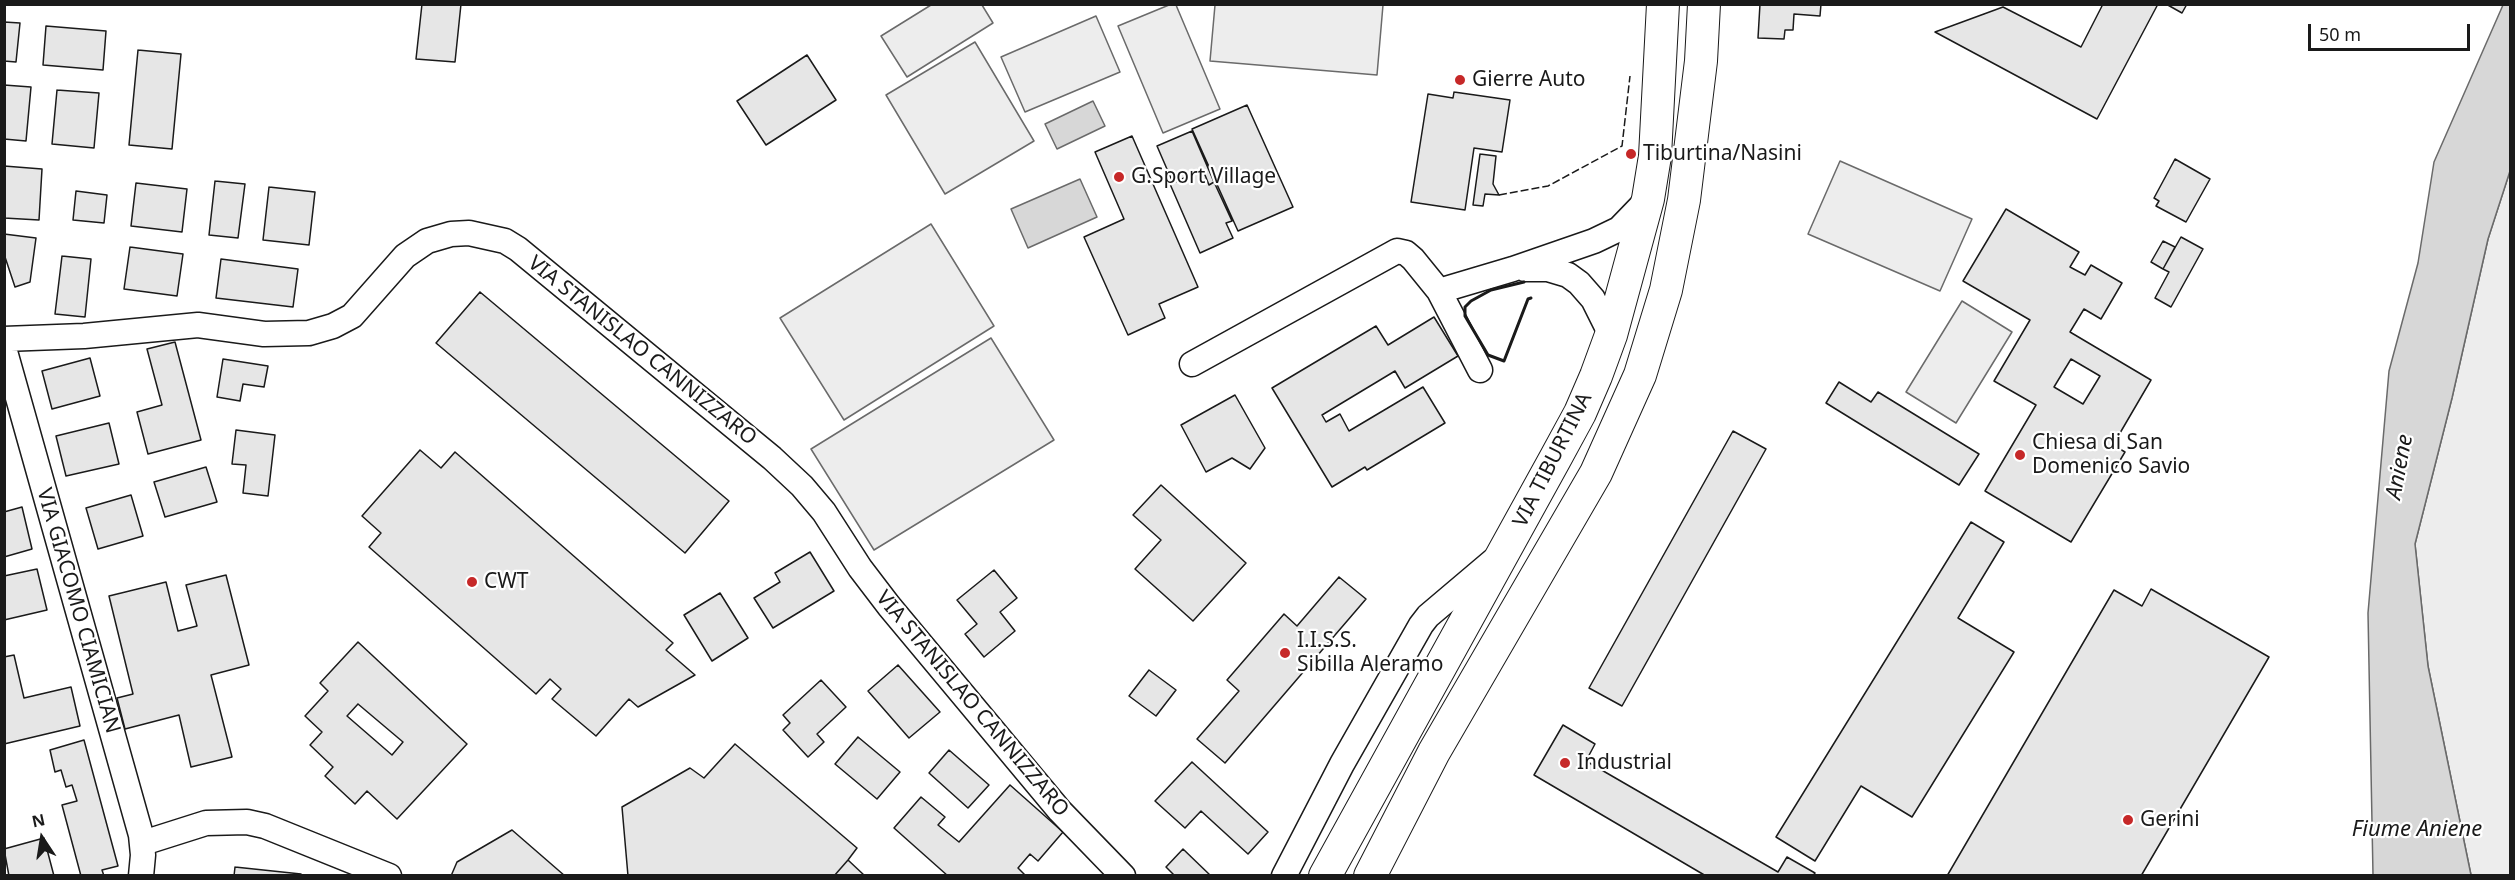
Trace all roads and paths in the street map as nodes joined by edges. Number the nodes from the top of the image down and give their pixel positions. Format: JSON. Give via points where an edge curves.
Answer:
{"nodes":[{"id":1,"x":1663,"y":4,"type":"edge"},
{"id":2,"x":1704,"y":4,"type":"edge"},
{"id":3,"x":1648,"y":199,"type":"junction"},
{"id":4,"x":1513,"y":269,"type":"junction"},
{"id":5,"x":1439,"y":291,"type":"junction"},
{"id":6,"x":1611,"y":335,"type":"junction"},
{"id":7,"x":4,"y":339,"type":"edge"},
{"id":8,"x":4,"y":348,"type":"edge"},
{"id":9,"x":1192,"y":364,"type":"dead end"},
{"id":10,"x":1480,"y":370,"type":"dead end"},
{"id":11,"x":1507,"y":548,"type":"junction"},
{"id":12,"x":142,"y":843,"type":"junction"},
{"id":13,"x":141,"y":876,"type":"edge"},
{"id":14,"x":389,"y":876,"type":"edge"},
{"id":15,"x":1123,"y":876,"type":"edge"},
{"id":16,"x":1284,"y":876,"type":"edge"},
{"id":17,"x":1325,"y":876,"type":"edge"},
{"id":18,"x":1370,"y":876,"type":"edge"}],
"edges":[{"from":1,"to":3,"type":"main road","name":"VIA TIBURTINA","via":[[1655,156]]},
{"from":2,"to":18,"type":"main road","name":"VIA TIBURTINA","via":[[1691,155],[1676,246],[1657,323],[1634,390],[1596,473],[1434,752]]},
{"from":3,"to":4,"type":"street","via":[[1619,229]]},
{"from":3,"to":6,"type":"main road","name":"VIA TIBURTINA"},
{"from":4,"to":5,"type":"street"},
{"from":4,"to":6,"type":"street","via":[[1548,269],[1574,279],[1593,299]]},
{"from":5,"to":9,"type":"street","via":[[1413,259],[1397,251]]},
{"from":5,"to":10,"type":"street"},
{"from":6,"to":11,"type":"main road","name":"VIA TIBURTINA","via":[[1580,413]]},
{"from":7,"to":15,"type":"street","name":"VIA STANISLAO CANNIZZARO","via":[[198,325],[264,334],[309,333],[352,316],[405,256],[427,242],[460,233],[506,241],[802,486],[889,606],[1060,811]]},
{"from":8,"to":12,"type":"street","name":"VIA GIACOMO CIAMICIAN"},
{"from":11,"to":16,"type":"street","via":[[1421,625]]},
{"from":11,"to":17,"type":"main road","name":"VIA TIBURTINA"},
{"from":12,"to":13,"type":"street","name":"VIA GIACOMO CIAMICIAN"},
{"from":12,"to":14,"type":"street","via":[[206,822],[247,822]]}]}
